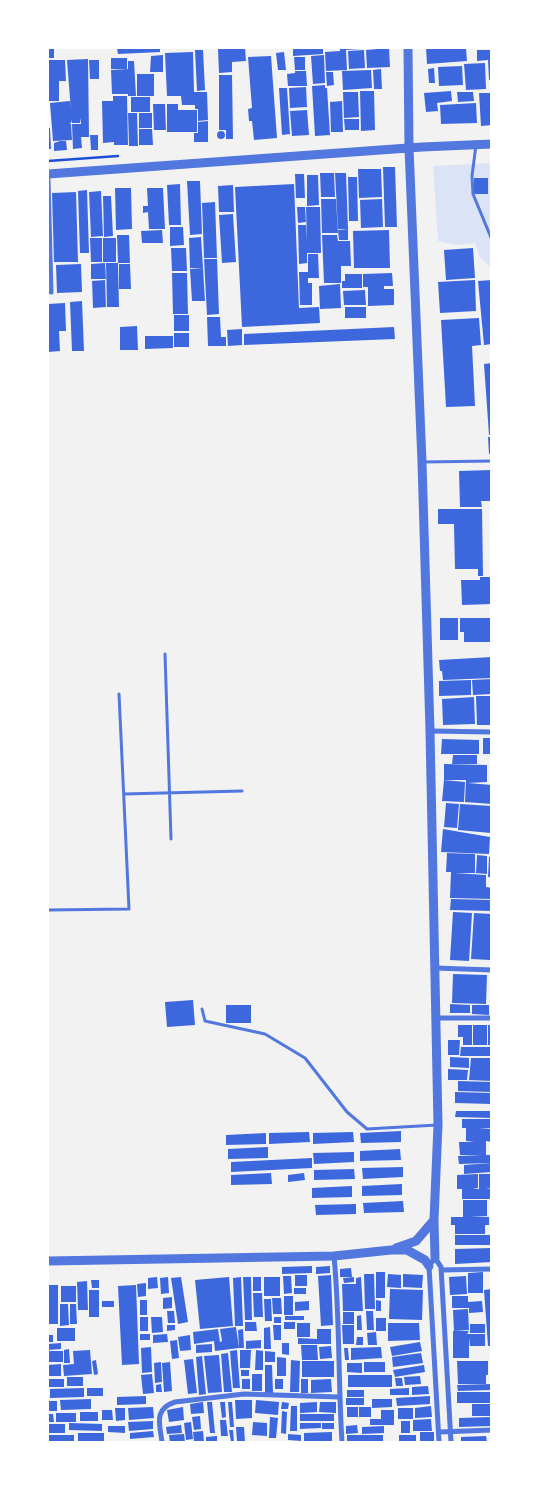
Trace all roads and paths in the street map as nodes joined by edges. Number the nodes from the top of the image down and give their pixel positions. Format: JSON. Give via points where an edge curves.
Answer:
{"nodes":[{"id":1,"x":408,"y":48,"type":"edge"},
{"id":2,"x":492,"y":144,"type":"edge"},
{"id":3,"x":476,"y":145,"type":"junction"},
{"id":4,"x":409,"y":148,"type":"junction"},
{"id":5,"x":48,"y":174,"type":"edge"},
{"id":6,"x":48,"y":180,"type":"edge"},
{"id":7,"x":492,"y":240,"type":"edge"},
{"id":8,"x":51,"y":292,"type":"dead end"},
{"id":9,"x":492,"y":461,"type":"edge"},
{"id":10,"x":422,"y":462,"type":"junction"},
{"id":11,"x":165,"y":654,"type":"dead end"},
{"id":12,"x":119,"y":694,"type":"dead end"},
{"id":13,"x":430,"y":732,"type":"junction"},
{"id":14,"x":492,"y":732,"type":"edge"},
{"id":15,"x":242,"y":791,"type":"dead end"},
{"id":16,"x":170,"y":793,"type":"junction"},
{"id":17,"x":124,"y":794,"type":"junction"},
{"id":18,"x":171,"y":839,"type":"dead end"},
{"id":19,"x":48,"y":910,"type":"edge"},
{"id":20,"x":435,"y":968,"type":"junction"},
{"id":21,"x":492,"y":970,"type":"edge"},
{"id":22,"x":202,"y":1009,"type":"dead end"},
{"id":23,"x":436,"y":1018,"type":"junction"},
{"id":24,"x":492,"y":1018,"type":"edge"},
{"id":25,"x":438,"y":1125,"type":"junction"},
{"id":26,"x":434,"y":1220,"type":"junction"},
{"id":27,"x":391,"y":1250,"type":"junction"},
{"id":28,"x":334,"y":1256,"type":"junction"},
{"id":29,"x":435,"y":1258,"type":"junction"},
{"id":30,"x":48,"y":1261,"type":"edge"},
{"id":31,"x":429,"y":1266,"type":"junction"},
{"id":32,"x":441,"y":1270,"type":"junction"},
{"id":33,"x":492,"y":1270,"type":"edge"},
{"id":34,"x":339,"y":1397,"type":"junction"},
{"id":35,"x":492,"y":1430,"type":"edge"},
{"id":36,"x":439,"y":1432,"type":"junction"},
{"id":37,"x":451,"y":1432,"type":"junction"},
{"id":38,"x":162,"y":1442,"type":"edge"},
{"id":39,"x":342,"y":1442,"type":"edge"},
{"id":40,"x":439,"y":1442,"type":"edge"},
{"id":41,"x":451,"y":1442,"type":"edge"}],
"edges":[{"from":1,"to":4,"type":"street"},
{"from":2,"to":3,"type":"street"},
{"from":3,"to":4,"type":"street"},
{"from":3,"to":7,"type":"lane","via":[[472,194]]},
{"from":4,"to":5,"type":"street"},
{"from":4,"to":10,"type":"street"},
{"from":6,"to":8,"type":"street"},
{"from":9,"to":10,"type":"lane"},
{"from":10,"to":13,"type":"street"},
{"from":11,"to":16,"type":"lane"},
{"from":12,"to":17,"type":"lane"},
{"from":13,"to":14,"type":"street"},
{"from":13,"to":20,"type":"street"},
{"from":15,"to":16,"type":"lane"},
{"from":16,"to":17,"type":"lane"},
{"from":16,"to":18,"type":"lane"},
{"from":17,"to":19,"type":"lane","via":[[129,909]]},
{"from":20,"to":21,"type":"street"},
{"from":20,"to":23,"type":"street"},
{"from":22,"to":25,"type":"lane","via":[[205,1021],[265,1034],[305,1058],[347,1112],[367,1128]]},
{"from":23,"to":24,"type":"street"},
{"from":23,"to":25,"type":"street"},
{"from":25,"to":26,"type":"street"},
{"from":26,"to":27,"type":"street","via":[[416,1241]]},
{"from":26,"to":29,"type":"street"},
{"from":27,"to":28,"type":"street"},
{"from":27,"to":31,"type":"street","via":[[407,1250]]},
{"from":28,"to":30,"type":"street"},
{"from":28,"to":34,"type":"street"},
{"from":29,"to":31,"type":"street"},
{"from":29,"to":32,"type":"street"},
{"from":31,"to":36,"type":"street"},
{"from":32,"to":33,"type":"street"},
{"from":32,"to":37,"type":"street"},
{"from":34,"to":38,"type":"street","via":[[244,1394],[168,1405],[160,1415]]},
{"from":34,"to":39,"type":"street"},
{"from":35,"to":37,"type":"street"},
{"from":36,"to":37,"type":"street"},
{"from":36,"to":40,"type":"street"},
{"from":37,"to":41,"type":"street"}]}
